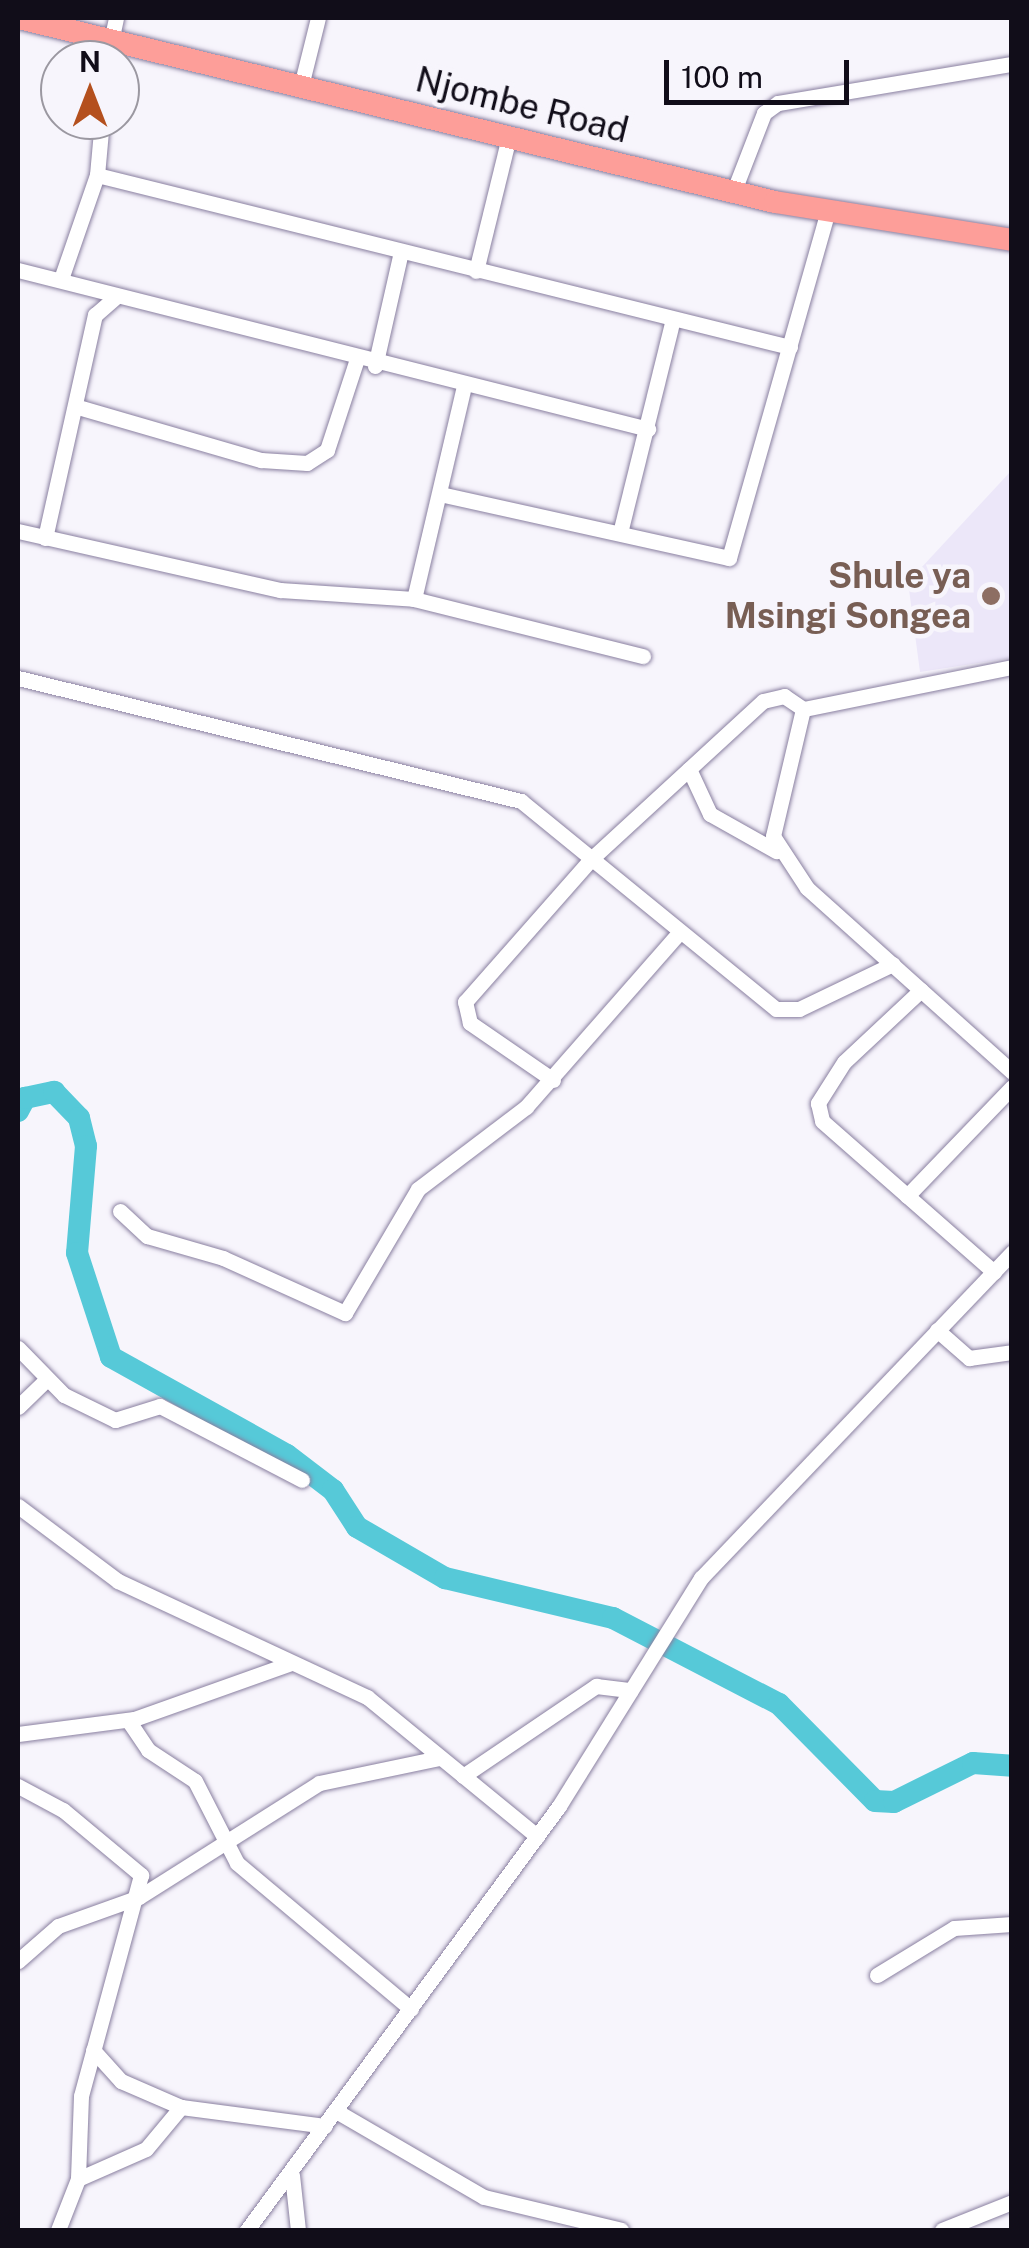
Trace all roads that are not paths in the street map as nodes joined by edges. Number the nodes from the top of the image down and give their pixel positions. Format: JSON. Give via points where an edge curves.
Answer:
{"nodes":[{"id":1,"x":19,"y":18,"type":"edge"},
{"id":2,"x":318,"y":18,"type":"edge"},
{"id":3,"x":76,"y":40,"type":"edge"},
{"id":4,"x":140,"y":58,"type":"edge"},
{"id":5,"x":1012,"y":64,"type":"edge"},
{"id":6,"x":302,"y":86,"type":"junction"},
{"id":7,"x":509,"y":138,"type":"junction"},
{"id":8,"x":101,"y":140,"type":"edge"},
{"id":9,"x":98,"y":175,"type":"junction"},
{"id":10,"x":733,"y":193,"type":"junction"},
{"id":11,"x":826,"y":214,"type":"junction"},
{"id":12,"x":1012,"y":240,"type":"edge"},
{"id":13,"x":401,"y":252,"type":"junction"},
{"id":14,"x":18,"y":270,"type":"edge"},
{"id":15,"x":476,"y":271,"type":"junction"},
{"id":16,"x":61,"y":279,"type":"junction"},
{"id":17,"x":116,"y":297,"type":"junction"},
{"id":18,"x":672,"y":319,"type":"junction"},
{"id":19,"x":790,"y":347,"type":"junction"},
{"id":20,"x":356,"y":362,"type":"junction"},
{"id":21,"x":375,"y":366,"type":"junction"},
{"id":22,"x":464,"y":386,"type":"junction"},
{"id":23,"x":78,"y":406,"type":"junction"},
{"id":24,"x":648,"y":429,"type":"junction"},
{"id":25,"x":440,"y":494,"type":"junction"},
{"id":26,"x":18,"y":531,"type":"edge"},
{"id":27,"x":620,"y":533,"type":"junction"},
{"id":28,"x":45,"y":538,"type":"junction"},
{"id":29,"x":414,"y":599,"type":"junction"},
{"id":30,"x":643,"y":656,"type":"dead end"},
{"id":31,"x":1012,"y":667,"type":"edge"},
{"id":32,"x":18,"y":678,"type":"edge"},
{"id":33,"x":804,"y":709,"type":"junction"},
{"id":34,"x":221,"y":730,"type":"junction"},
{"id":35,"x":238,"y":749,"type":"dead end"},
{"id":36,"x":689,"y":769,"type":"junction"},
{"id":37,"x":776,"y":851,"type":"junction"},
{"id":38,"x":590,"y":860,"type":"junction"},
{"id":39,"x":679,"y":933,"type":"junction"},
{"id":40,"x":893,"y":964,"type":"junction"},
{"id":41,"x":921,"y":990,"type":"junction"},
{"id":42,"x":1012,"y":1072,"type":"edge"},
{"id":43,"x":553,"y":1080,"type":"junction"},
{"id":44,"x":1012,"y":1088,"type":"edge"},
{"id":45,"x":907,"y":1196,"type":"junction"},
{"id":46,"x":120,"y":1211,"type":"dead end"},
{"id":47,"x":1012,"y":1252,"type":"edge"},
{"id":48,"x":994,"y":1272,"type":"junction"},
{"id":49,"x":937,"y":1330,"type":"junction"},
{"id":50,"x":18,"y":1348,"type":"edge"},
{"id":51,"x":1012,"y":1352,"type":"edge"},
{"id":52,"x":47,"y":1379,"type":"junction"},
{"id":53,"x":18,"y":1407,"type":"edge"},
{"id":54,"x":302,"y":1480,"type":"dead end"},
{"id":55,"x":18,"y":1506,"type":"edge"},
{"id":56,"x":295,"y":1663,"type":"junction"},
{"id":57,"x":631,"y":1690,"type":"junction"},
{"id":58,"x":128,"y":1720,"type":"junction"},
{"id":59,"x":18,"y":1734,"type":"edge"},
{"id":60,"x":439,"y":1758,"type":"junction"},
{"id":61,"x":463,"y":1776,"type":"junction"},
{"id":62,"x":18,"y":1786,"type":"edge"},
{"id":63,"x":537,"y":1836,"type":"junction"},
{"id":64,"x":222,"y":1842,"type":"junction"},
{"id":65,"x":139,"y":1897,"type":"junction"},
{"id":66,"x":1012,"y":1924,"type":"edge"},
{"id":67,"x":18,"y":1962,"type":"edge"},
{"id":68,"x":878,"y":1975,"type":"dead end"},
{"id":69,"x":411,"y":2009,"type":"junction"},
{"id":70,"x":93,"y":2050,"type":"junction"},
{"id":71,"x":180,"y":2108,"type":"junction"},
{"id":72,"x":336,"y":2111,"type":"junction"},
{"id":73,"x":325,"y":2126,"type":"junction"},
{"id":74,"x":292,"y":2175,"type":"junction"},
{"id":75,"x":78,"y":2179,"type":"junction"},
{"id":76,"x":1012,"y":2202,"type":"edge"},
{"id":77,"x":58,"y":2230,"type":"edge"},
{"id":78,"x":247,"y":2230,"type":"edge"},
{"id":79,"x":298,"y":2230,"type":"edge"},
{"id":80,"x":621,"y":2230,"type":"edge"},
{"id":81,"x":942,"y":2230,"type":"edge"}],
"edges":[{"from":1,"to":3,"type":"highway","name":"Njombe Road"},
{"from":2,"to":6,"type":"street"},
{"from":4,"to":6,"type":"highway","name":"Njombe Road"},
{"from":5,"to":10,"type":"street","via":[[778,103],[764,113]]},
{"from":6,"to":7,"type":"highway","name":"Njombe Road"},
{"from":7,"to":10,"type":"highway","name":"Njombe Road"},
{"from":7,"to":15,"type":"street"},
{"from":8,"to":9,"type":"street"},
{"from":9,"to":13,"type":"street"},
{"from":9,"to":16,"type":"street"},
{"from":10,"to":11,"type":"highway","name":"Njombe Road"},
{"from":11,"to":12,"type":"highway","name":"Njombe Road"},
{"from":11,"to":19,"type":"street"},
{"from":13,"to":15,"type":"street"},
{"from":13,"to":21,"type":"street"},
{"from":14,"to":16,"type":"street"},
{"from":15,"to":18,"type":"street"},
{"from":16,"to":17,"type":"street"},
{"from":17,"to":20,"type":"street"},
{"from":17,"to":23,"type":"street","via":[[95,314]]},
{"from":18,"to":19,"type":"street"},
{"from":18,"to":24,"type":"street"},
{"from":19,"to":27,"type":"street","via":[[729,558]]},
{"from":20,"to":21,"type":"street"},
{"from":20,"to":23,"type":"street","via":[[327,450],[307,463],[261,460]]},
{"from":21,"to":22,"type":"street"},
{"from":22,"to":24,"type":"street"},
{"from":22,"to":25,"type":"street"},
{"from":23,"to":28,"type":"street"},
{"from":24,"to":27,"type":"street"},
{"from":25,"to":27,"type":"street"},
{"from":25,"to":29,"type":"street"},
{"from":26,"to":28,"type":"street"},
{"from":28,"to":29,"type":"street","via":[[280,590]]},
{"from":29,"to":30,"type":"street"},
{"from":31,"to":33,"type":"street"},
{"from":32,"to":34,"type":"street"},
{"from":33,"to":36,"type":"street","via":[[769,696]]},
{"from":33,"to":37,"type":"street","via":[[774,828]]},
{"from":34,"to":35,"type":"street"},
{"from":34,"to":38,"type":"street","via":[[521,801]]},
{"from":36,"to":37,"type":"street","via":[[710,814]]},
{"from":36,"to":38,"type":"street"},
{"from":37,"to":40,"type":"street"},
{"from":38,"to":39,"type":"street"},
{"from":38,"to":43,"type":"street","via":[[464,1002],[470,1023]]},
{"from":39,"to":40,"type":"street","via":[[776,1009],[798,1008]]},
{"from":39,"to":43,"type":"street"},
{"from":40,"to":41,"type":"street"},
{"from":41,"to":42,"type":"street"},
{"from":41,"to":45,"type":"street","via":[[844,1062],[818,1103],[822,1121]]},
{"from":43,"to":46,"type":"street","via":[[418,1189],[345,1313],[222,1258],[148,1236]]},
{"from":44,"to":45,"type":"street"},
{"from":45,"to":48,"type":"street"},
{"from":47,"to":48,"type":"street"},
{"from":48,"to":49,"type":"street"},
{"from":49,"to":51,"type":"street","via":[[969,1358]]},
{"from":49,"to":57,"type":"street","via":[[722,1553]]},
{"from":50,"to":52,"type":"street"},
{"from":52,"to":53,"type":"street"},
{"from":52,"to":54,"type":"street","via":[[115,1420],[160,1406]]},
{"from":55,"to":56,"type":"street","via":[[118,1581]]},
{"from":56,"to":58,"type":"street"},
{"from":56,"to":60,"type":"street","via":[[367,1697]]},
{"from":57,"to":61,"type":"street","via":[[596,1686]]},
{"from":57,"to":63,"type":"street"},
{"from":58,"to":59,"type":"street"},
{"from":58,"to":64,"type":"street","via":[[148,1750],[196,1781]]},
{"from":60,"to":61,"type":"street"},
{"from":60,"to":64,"type":"street","via":[[319,1783]]},
{"from":61,"to":63,"type":"street"},
{"from":62,"to":65,"type":"street","via":[[135,1866]]},
{"from":63,"to":69,"type":"street"},
{"from":64,"to":65,"type":"street"},
{"from":64,"to":69,"type":"street"},
{"from":65,"to":67,"type":"street","via":[[58,1926]]},
{"from":65,"to":70,"type":"street"},
{"from":66,"to":68,"type":"street","via":[[954,1928]]},
{"from":69,"to":72,"type":"street"},
{"from":70,"to":71,"type":"street","via":[[121,2082]]},
{"from":70,"to":75,"type":"street","via":[[73,2142]]},
{"from":71,"to":73,"type":"street"},
{"from":71,"to":75,"type":"street","via":[[146,2149]]},
{"from":72,"to":73,"type":"street"},
{"from":72,"to":80,"type":"street","via":[[484,2197]]},
{"from":73,"to":74,"type":"street"},
{"from":74,"to":78,"type":"street"},
{"from":74,"to":79,"type":"street"},
{"from":75,"to":77,"type":"street"},
{"from":76,"to":81,"type":"street"}]}
